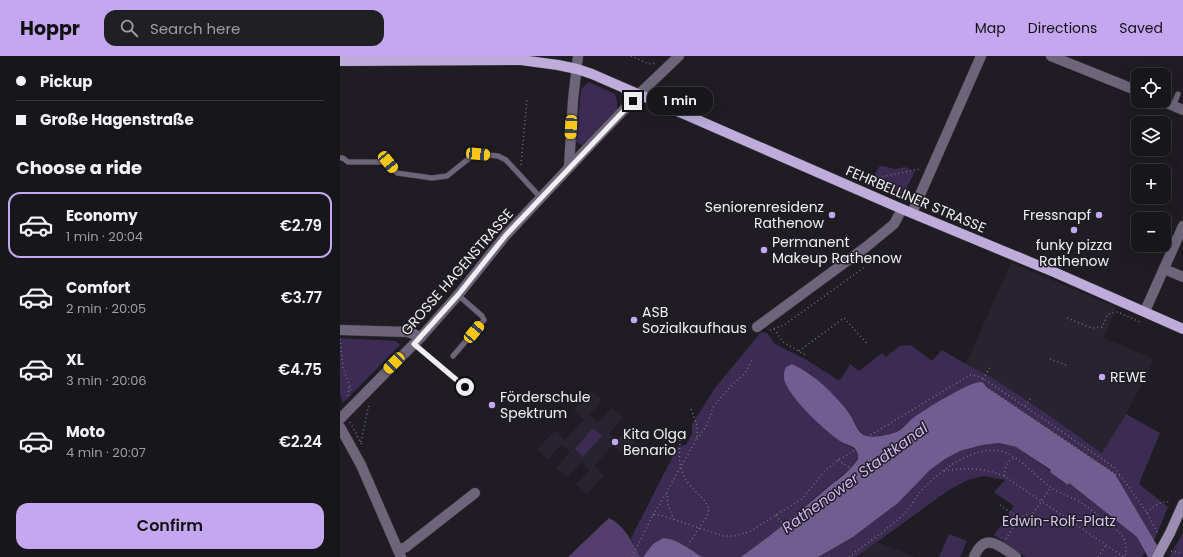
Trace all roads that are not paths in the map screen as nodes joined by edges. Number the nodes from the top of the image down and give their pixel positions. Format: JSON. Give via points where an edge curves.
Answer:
{"nodes":[{"id":1,"x":578,"y":56,"type":"edge"},
{"id":2,"x":679,"y":56,"type":"edge"},
{"id":3,"x":981,"y":56,"type":"edge"},
{"id":4,"x":1052,"y":56,"type":"edge"},
{"id":5,"x":414,"y":58,"type":"edge"},
{"id":6,"x":340,"y":61,"type":"edge"},
{"id":7,"x":577,"y":69,"type":"junction"},
{"id":8,"x":1131,"y":88,"type":"edge"},
{"id":9,"x":639,"y":94,"type":"junction"},
{"id":10,"x":1178,"y":94,"type":"dead end"},
{"id":11,"x":1173,"y":106,"type":"joint"},
{"id":12,"x":1183,"y":110,"type":"edge"},
{"id":13,"x":340,"y":158,"type":"edge"},
{"id":14,"x":569,"y":167,"type":"junction"},
{"id":15,"x":541,"y":198,"type":"junction"},
{"id":16,"x":902,"y":209,"type":"junction"},
{"id":17,"x":912,"y":213,"type":"junction"},
{"id":18,"x":1183,"y":226,"type":"edge"},
{"id":19,"x":1164,"y":269,"type":"junction"},
{"id":20,"x":1183,"y":277,"type":"edge"},
{"id":21,"x":458,"y":295,"type":"junction"},
{"id":22,"x":1145,"y":312,"type":"junction"},
{"id":23,"x":757,"y":327,"type":"dead end"},
{"id":24,"x":1183,"y":329,"type":"edge"},
{"id":25,"x":340,"y":330,"type":"edge"},
{"id":26,"x":418,"y":341,"type":"junction"},
{"id":27,"x":453,"y":356,"type":"dead end"},
{"id":28,"x":465,"y":387,"type":"dead end"},
{"id":29,"x":340,"y":419,"type":"edge"},
{"id":30,"x":340,"y":427,"type":"edge"},
{"id":31,"x":475,"y":493,"type":"dead end"},
{"id":32,"x":1183,"y":504,"type":"edge"},
{"id":33,"x":1181,"y":516,"type":"edge"},
{"id":34,"x":400,"y":554,"type":"edge"},
{"id":35,"x":974,"y":557,"type":"edge"},
{"id":36,"x":1016,"y":557,"type":"edge"},
{"id":37,"x":1157,"y":557,"type":"edge"}],
"edges":[{"from":1,"to":7,"type":"street"},
{"from":2,"to":9,"type":"street","name":"GROSSE HAGENSTRASSE"},
{"from":3,"to":17,"type":"street"},
{"from":4,"to":8,"type":"street"},
{"from":5,"to":6,"type":"main road","name":"FEHRBELLINER STRASSE"},
{"from":5,"to":7,"type":"main road","name":"FEHRBELLINER STRASSE","via":[[521,60]]},
{"from":7,"to":9,"type":"main road","name":"FEHRBELLINER STRASSE"},
{"from":7,"to":14,"type":"street"},
{"from":9,"to":14,"type":"street","name":"GROSSE HAGENSTRASSE"},
{"from":9,"to":16,"type":"main road","name":"FEHRBELLINER STRASSE"},
{"from":10,"to":11,"type":"lane"},
{"from":11,"to":12,"type":"street"},
{"from":13,"to":15,"type":"lane","via":[[348,162],[388,162],[397,173],[432,178],[447,176],[472,156],[498,156],[506,160]]},
{"from":14,"to":15,"type":"street","name":"GROSSE HAGENSTRASSE"},
{"from":15,"to":21,"type":"street","name":"GROSSE HAGENSTRASSE","via":[[506,235]]},
{"from":16,"to":17,"type":"main road","name":"FEHRBELLINER STRASSE"},
{"from":16,"to":23,"type":"street","via":[[894,224],[866,247]]},
{"from":17,"to":22,"type":"main road","name":"FEHRBELLINER STRASSE"},
{"from":18,"to":19,"type":"street"},
{"from":19,"to":20,"type":"street"},
{"from":19,"to":22,"type":"street"},
{"from":21,"to":26,"type":"street","name":"GROSSE HAGENSTRASSE"},
{"from":21,"to":27,"type":"lane","via":[[484,320]]},
{"from":22,"to":24,"type":"main road","name":"FEHRBELLINER STRASSE"},
{"from":25,"to":26,"type":"street","via":[[408,332]]},
{"from":26,"to":28,"type":"lane"},
{"from":26,"to":29,"type":"street","name":"GROSSE HAGENSTRASSE"},
{"from":30,"to":34,"type":"street","via":[[361,465]]},
{"from":31,"to":34,"type":"street"},
{"from":32,"to":33,"type":"main road"},
{"from":33,"to":37,"type":"main road","bridge":true},
{"from":35,"to":36,"type":"street","via":[[979,547],[990,542]]}]}
